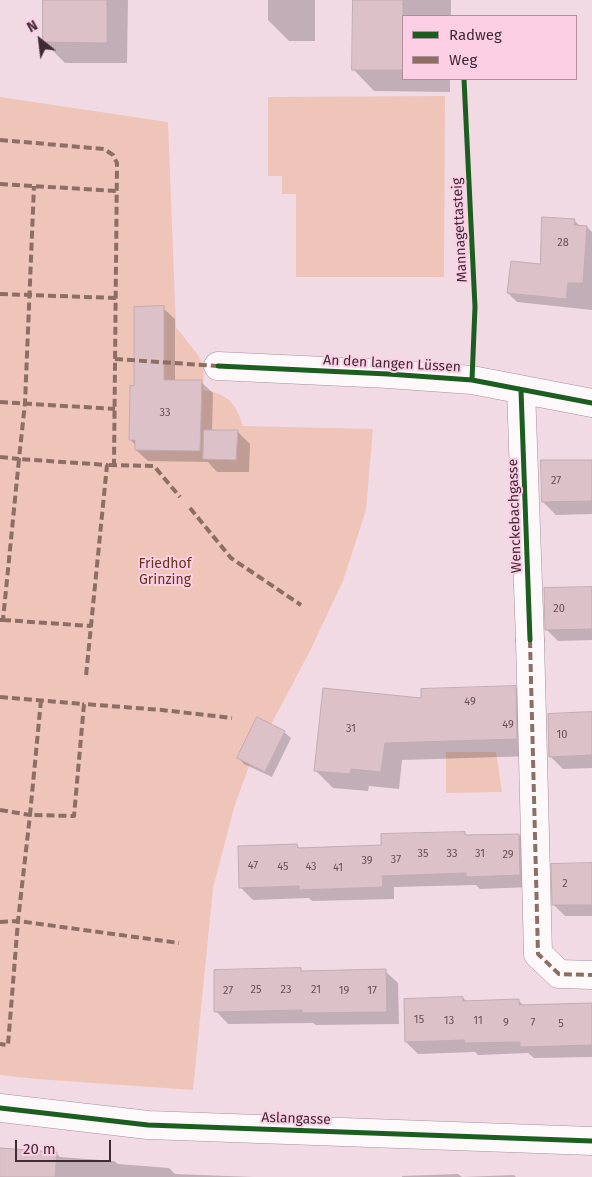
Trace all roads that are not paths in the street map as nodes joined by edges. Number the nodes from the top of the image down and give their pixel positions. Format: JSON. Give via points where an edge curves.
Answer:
{"nodes":[{"id":1,"x":218,"y":366,"type":"dead end"},
{"id":2,"x":522,"y":390,"type":"junction"},
{"id":3,"x":592,"y":403,"type":"edge"},
{"id":4,"x":592,"y":975,"type":"edge"},
{"id":5,"x":0,"y":1108,"type":"edge"},
{"id":6,"x":592,"y":1141,"type":"edge"}],
"edges":[{"from":1,"to":2,"type":"street","name":"An den langen Lüssen","via":[[463,379]]},
{"from":2,"to":3,"type":"street","name":"An den langen Lüssen"},
{"from":2,"to":4,"type":"street","name":"Wenckebachgasse","via":[[538,954],[559,974]]},
{"from":5,"to":6,"type":"street","name":"Aslangasse","via":[[148,1125]]}]}
